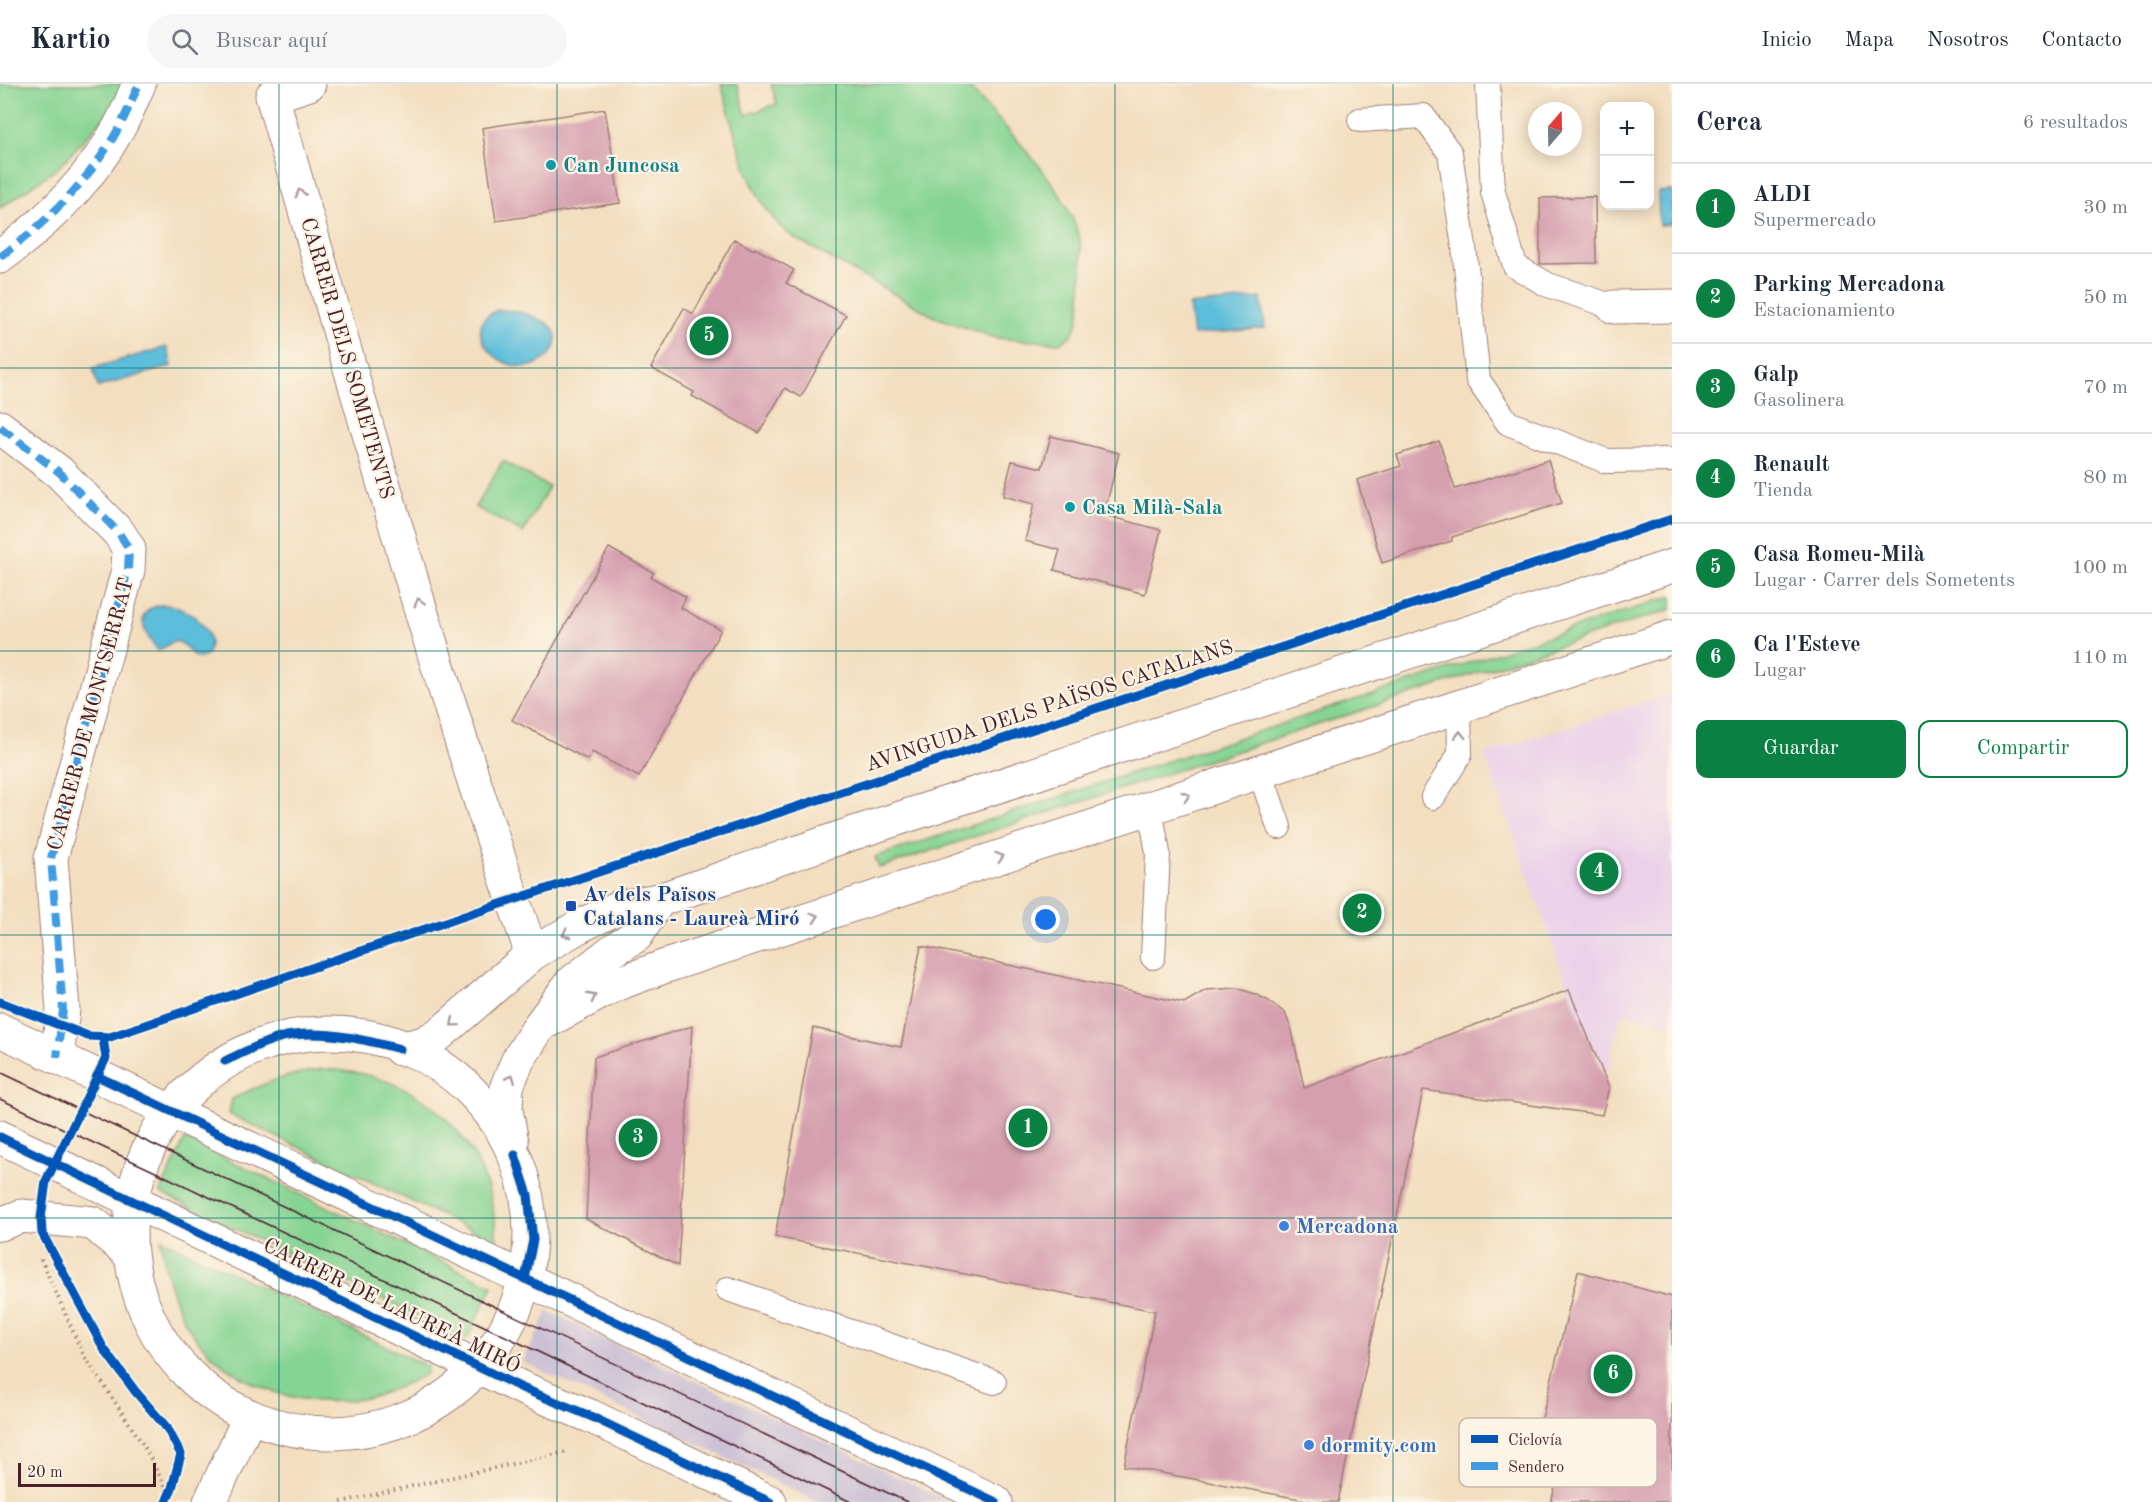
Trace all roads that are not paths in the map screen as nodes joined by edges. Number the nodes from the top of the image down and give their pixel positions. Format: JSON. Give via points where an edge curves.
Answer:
{"nodes":[{"id":1,"x":139,"y":84,"type":"edge"},
{"id":2,"x":309,"y":84,"type":"edge"},
{"id":3,"x":1488,"y":84,"type":"edge"},
{"id":4,"x":1360,"y":120,"type":"dead end"},
{"id":5,"x":0,"y":257,"type":"edge"},
{"id":6,"x":1672,"y":306,"type":"edge"},
{"id":7,"x":1614,"y":307,"type":"joint"},
{"id":8,"x":0,"y":428,"type":"edge"},
{"id":9,"x":1672,"y":460,"type":"edge"},
{"id":10,"x":1672,"y":566,"type":"edge"},
{"id":11,"x":1672,"y":637,"type":"edge"},
{"id":12,"x":1459,"y":707,"type":"junction"},
{"id":13,"x":1260,"y":772,"type":"junction"},
{"id":14,"x":1434,"y":797,"type":"dead end"},
{"id":15,"x":1150,"y":808,"type":"junction"},
{"id":16,"x":1279,"y":827,"type":"dead end"},
{"id":17,"x":659,"y":900,"type":"junction"},
{"id":18,"x":532,"y":954,"type":"junction"},
{"id":19,"x":1154,"y":957,"type":"dead end"},
{"id":20,"x":540,"y":1024,"type":"junction"},
{"id":21,"x":0,"y":1030,"type":"edge"},
{"id":22,"x":400,"y":1049,"type":"junction"},
{"id":23,"x":57,"y":1057,"type":"junction"},
{"id":24,"x":169,"y":1111,"type":"junction"},
{"id":25,"x":0,"y":1137,"type":"edge"},
{"id":26,"x":515,"y":1155,"type":"junction"},
{"id":27,"x":131,"y":1199,"type":"junction"},
{"id":28,"x":11,"y":1220,"type":"edge"},
{"id":29,"x":130,"y":1254,"type":"junction"},
{"id":30,"x":525,"y":1279,"type":"junction"},
{"id":31,"x":728,"y":1288,"type":"dead end"},
{"id":32,"x":481,"y":1368,"type":"junction"},
{"id":33,"x":994,"y":1382,"type":"dead end"},
{"id":34,"x":250,"y":1416,"type":"junction"},
{"id":35,"x":210,"y":1502,"type":"edge"},
{"id":36,"x":770,"y":1502,"type":"edge"},
{"id":37,"x":996,"y":1502,"type":"edge"}],
"edges":[{"from":1,"to":5,"type":"street","via":[[118,130],[91,170],[60,206]]},
{"from":18,"to":2,"type":"street","name":"CARRER DELS SOMETENTS","one_way":true,"via":[[435,658],[272,96]]},
{"from":3,"to":7,"type":"lane","via":[[1493,192],[1515,266],[1548,285]]},
{"from":4,"to":9,"type":"lane","via":[[1423,116],[1450,153],[1478,380],[1508,423],[1606,461]]},
{"from":6,"to":7,"type":"street"},
{"from":8,"to":23,"type":"street","name":"CARRER DE MONTSERRAT","via":[[59,472],[119,533],[129,549],[128,570],[51,858],[63,1010]]},
{"from":10,"to":17,"type":"street"},
{"from":11,"to":12,"type":"street"},
{"from":12,"to":13,"type":"street"},
{"from":14,"to":12,"type":"lane","one_way":true,"via":[[1460,754]]},
{"from":15,"to":13,"type":"street","one_way":true},
{"from":13,"to":16,"type":"lane"},
{"from":15,"to":19,"type":"lane","via":[[1158,853]]},
{"from":20,"to":15,"type":"street","one_way":true,"via":[[617,984],[663,967]]},
{"from":17,"to":18,"type":"street","one_way":true,"via":[[619,908]]},
{"from":17,"to":20,"type":"street","via":[[637,935],[571,982]]},
{"from":18,"to":22,"type":"street","one_way":true,"via":[[441,1033],[424,1044]]},
{"from":26,"to":20,"type":"street","one_way":true,"via":[[506,1110],[507,1086]]},
{"from":21,"to":23,"type":"street"},
{"from":22,"to":24,"type":"street","name":"CARRER DE LAUREÀ MIRÓ","via":[[334,1035],[294,1035],[258,1045],[225,1061],[195,1083]]},
{"from":22,"to":26,"type":"street","name":"CARRER DE LAUREÀ MIRÓ","via":[[471,1090],[496,1120]]},
{"from":23,"to":24,"type":"street"},
{"from":24,"to":27,"type":"street","name":"CARRER DE LAUREÀ MIRÓ","via":[[150,1143]]},
{"from":24,"to":30,"type":"street"},
{"from":25,"to":27,"type":"street","name":"CARRER DE LAUREÀ MIRÓ"},
{"from":26,"to":30,"type":"street","name":"CARRER DE LAUREÀ MIRÓ","via":[[528,1195],[533,1240]]},
{"from":27,"to":29,"type":"street","name":"CARRER DE LAUREÀ MIRÓ"},
{"from":27,"to":32,"type":"street","name":"CARRER DE LAUREÀ MIRÓ"},
{"from":28,"to":29,"type":"street","via":[[93,1223]]},
{"from":29,"to":34,"type":"street","name":"CARRER DE LAUREÀ MIRÓ","via":[[136,1288],[149,1321],[168,1351],[191,1378],[219,1400]]},
{"from":30,"to":32,"type":"street","name":"CARRER DE LAUREÀ MIRÓ","via":[[514,1315]]},
{"from":30,"to":37,"type":"street"},
{"from":31,"to":33,"type":"lane"},
{"from":32,"to":34,"type":"street","name":"CARRER DE LAUREÀ MIRÓ","via":[[459,1391],[375,1428],[311,1432]]},
{"from":32,"to":36,"type":"street","name":"CARRER DE LAUREÀ MIRÓ"},
{"from":34,"to":35,"type":"street"}]}
